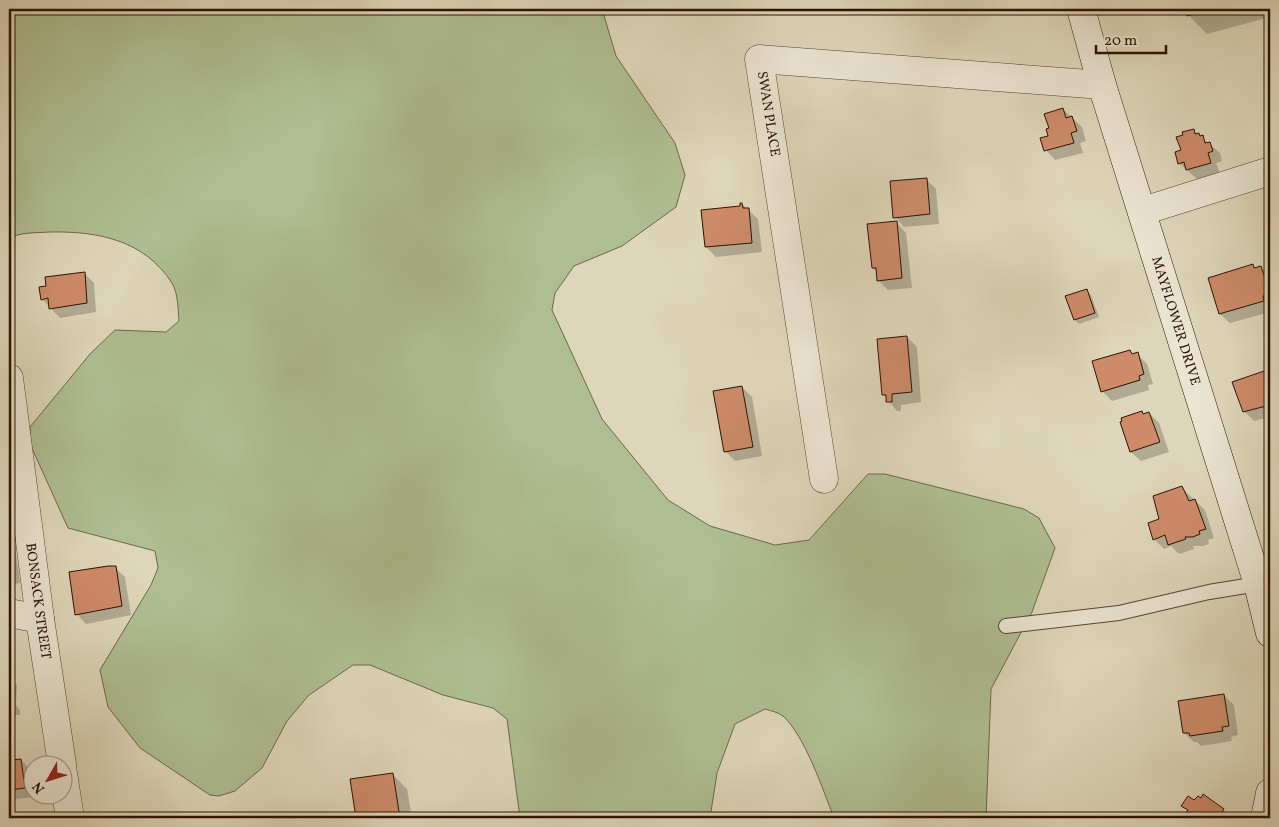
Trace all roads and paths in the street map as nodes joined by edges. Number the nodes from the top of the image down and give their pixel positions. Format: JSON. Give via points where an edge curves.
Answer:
{"nodes":[{"id":1,"x":1081,"y":9,"type":"edge"},
{"id":2,"x":1102,"y":85,"type":"junction"},
{"id":3,"x":1270,"y":171,"type":"edge"},
{"id":4,"x":1143,"y":211,"type":"junction"},
{"id":5,"x":9,"y":378,"type":"edge"},
{"id":6,"x":824,"y":479,"type":"dead end"},
{"id":7,"x":1258,"y":584,"type":"junction"},
{"id":8,"x":9,"y":613,"type":"edge"},
{"id":9,"x":40,"y":620,"type":"junction"},
{"id":10,"x":1006,"y":626,"type":"dead end"},
{"id":11,"x":1270,"y":633,"type":"edge"},
{"id":12,"x":60,"y":754,"type":"edge"},
{"id":13,"x":1270,"y":792,"type":"edge"},
{"id":14,"x":68,"y":804,"type":"edge"},
{"id":15,"x":70,"y":818,"type":"edge"},
{"id":16,"x":1265,"y":818,"type":"edge"}],
"edges":[{"from":1,"to":2,"type":"street","name":"MAYFLOWER DRIVE"},
{"from":2,"to":4,"type":"street","name":"MAYFLOWER DRIVE"},
{"from":2,"to":6,"type":"street","name":"SWAN PLACE","via":[[760,59]]},
{"from":3,"to":4,"type":"street"},
{"from":4,"to":7,"type":"street","name":"MAYFLOWER DRIVE"},
{"from":5,"to":9,"type":"street","name":"BONSACK STREET"},
{"from":7,"to":10,"type":"lane","via":[[1119,613]]},
{"from":7,"to":11,"type":"street","name":"MAYFLOWER DRIVE"},
{"from":8,"to":9,"type":"street"},
{"from":9,"to":12,"type":"street","name":"BONSACK STREET"},
{"from":13,"to":16,"type":"street"},
{"from":14,"to":15,"type":"street","name":"BONSACK STREET"}]}
